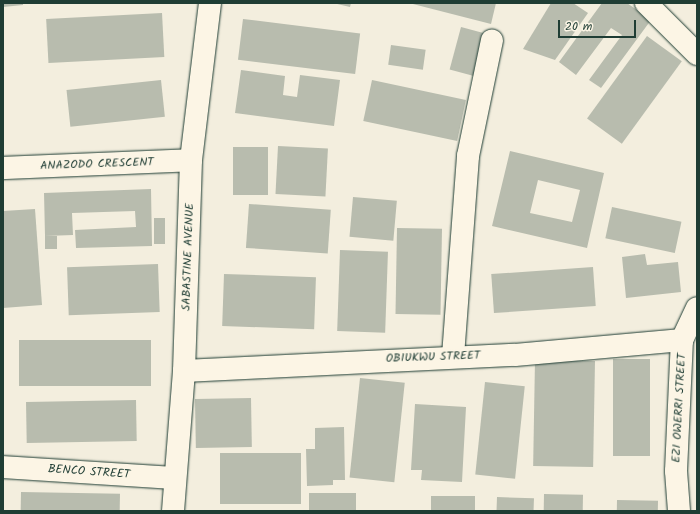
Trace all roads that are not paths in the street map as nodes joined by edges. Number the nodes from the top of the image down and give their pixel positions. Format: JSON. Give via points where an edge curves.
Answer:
{"nodes":[{"id":1,"x":210,"y":3,"type":"edge"},
{"id":2,"x":646,"y":3,"type":"edge"},
{"id":3,"x":492,"y":40,"type":"dead end"},
{"id":4,"x":697,"y":54,"type":"edge"},
{"id":5,"x":191,"y":160,"type":"junction"},
{"id":6,"x":3,"y":168,"type":"edge"},
{"id":7,"x":697,"y":308,"type":"edge"},
{"id":8,"x":682,"y":340,"type":"junction"},
{"id":9,"x":453,"y":356,"type":"junction"},
{"id":10,"x":184,"y":371,"type":"junction"},
{"id":11,"x":3,"y":467,"type":"edge"},
{"id":12,"x":175,"y":478,"type":"junction"},
{"id":13,"x":173,"y":511,"type":"edge"},
{"id":14,"x":679,"y":511,"type":"edge"}],
"edges":[{"from":1,"to":5,"type":"street","name":"SABASTINE AVENUE"},
{"from":2,"to":4,"type":"street"},
{"from":3,"to":9,"type":"street","via":[[468,156]]},
{"from":5,"to":6,"type":"street","name":"ANAZODO CRESCENT"},
{"from":5,"to":10,"type":"street","name":"SABASTINE AVENUE"},
{"from":7,"to":8,"type":"street","name":"EZI OWERRI STREET"},
{"from":8,"to":9,"type":"street","name":"OBIUKWU STREET","via":[[601,349]]},
{"from":8,"to":14,"type":"street","name":"EZI OWERRI STREET","via":[[676,464]]},
{"from":9,"to":10,"type":"street","name":"OBIUKWU STREET"},
{"from":10,"to":12,"type":"street","name":"SABASTINE AVENUE"},
{"from":11,"to":12,"type":"street","name":"BENCO STREET"},
{"from":12,"to":13,"type":"street","name":"SABASTINE AVENUE"}]}
